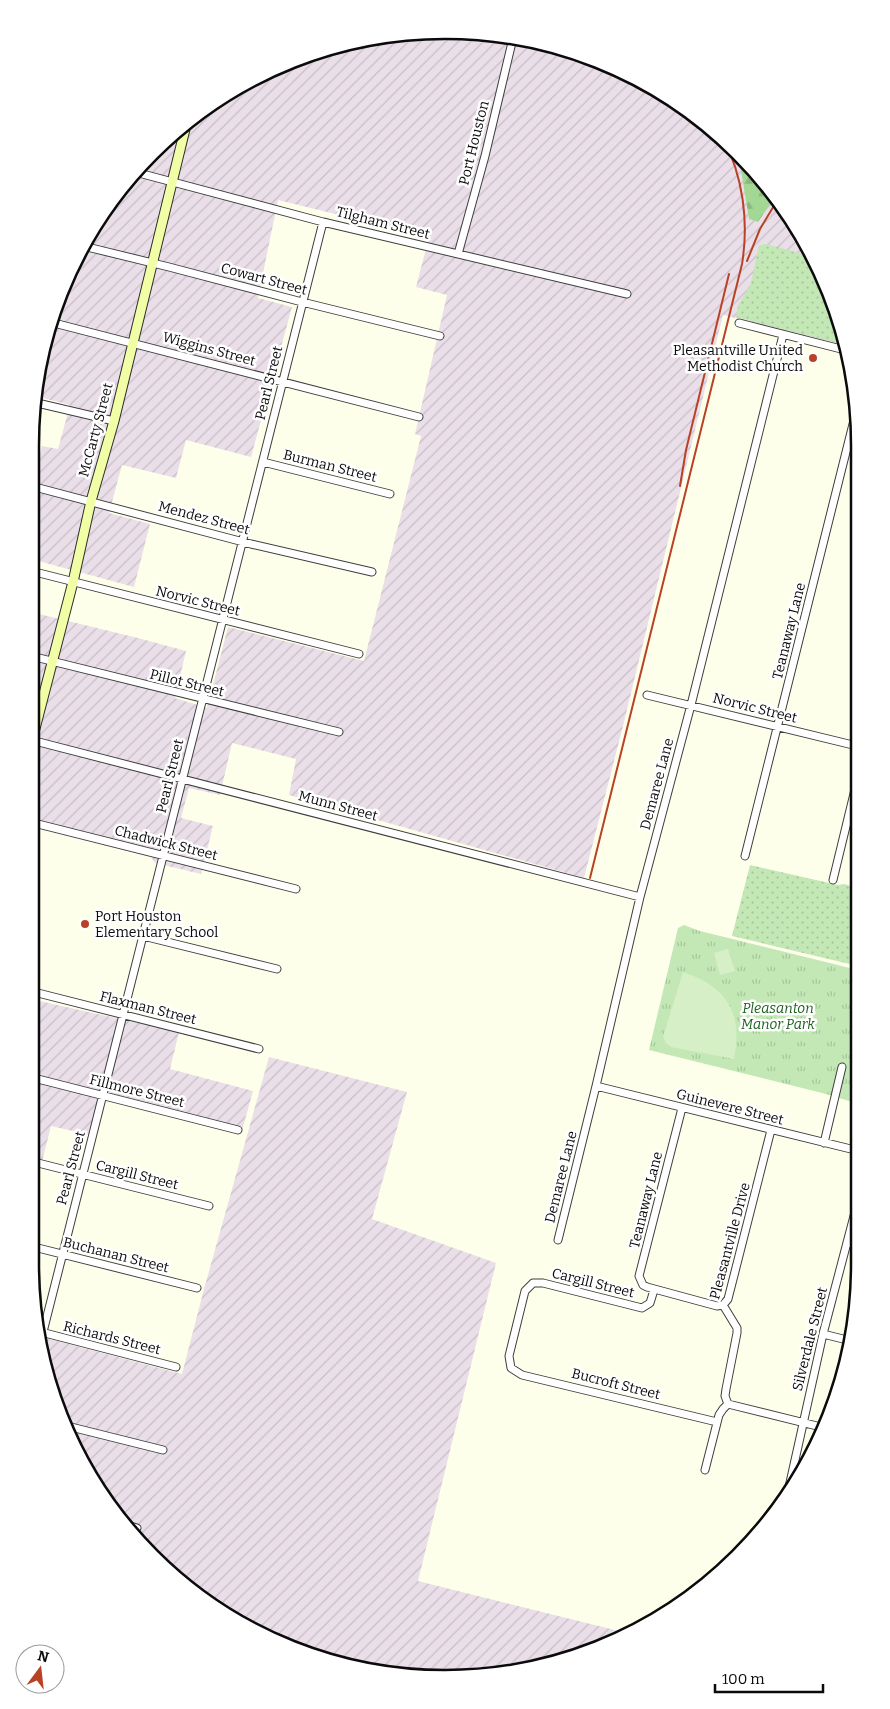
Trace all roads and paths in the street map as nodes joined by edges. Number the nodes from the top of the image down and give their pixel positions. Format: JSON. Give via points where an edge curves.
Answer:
{"nodes":[{"id":1,"x":511,"y":45,"type":"edge"},
{"id":2,"x":184,"y":134,"type":"edge"},
{"id":3,"x":143,"y":174,"type":"edge"},
{"id":4,"x":172,"y":181,"type":"junction"},
{"id":5,"x":323,"y":222,"type":"junction"},
{"id":6,"x":90,"y":248,"type":"edge"},
{"id":7,"x":458,"y":254,"type":"junction"},
{"id":8,"x":153,"y":263,"type":"junction"},
{"id":9,"x":626,"y":294,"type":"dead end"},
{"id":10,"x":302,"y":302,"type":"junction"},
{"id":11,"x":739,"y":323,"type":"dead end"},
{"id":12,"x":57,"y":324,"type":"edge"},
{"id":13,"x":783,"y":334,"type":"junction"},
{"id":14,"x":440,"y":336,"type":"dead end"},
{"id":15,"x":133,"y":342,"type":"junction"},
{"id":16,"x":839,"y":348,"type":"edge"},
{"id":17,"x":282,"y":381,"type":"junction"},
{"id":18,"x":41,"y":404,"type":"edge"},
{"id":19,"x":419,"y":417,"type":"dead end"},
{"id":20,"x":114,"y":422,"type":"junction"},
{"id":21,"x":851,"y":434,"type":"edge"},
{"id":22,"x":263,"y":462,"type":"junction"},
{"id":23,"x":39,"y":488,"type":"edge"},
{"id":24,"x":390,"y":494,"type":"dead end"},
{"id":25,"x":91,"y":501,"type":"junction"},
{"id":26,"x":242,"y":541,"type":"junction"},
{"id":27,"x":372,"y":572,"type":"dead end"},
{"id":28,"x":39,"y":573,"type":"edge"},
{"id":29,"x":72,"y":582,"type":"junction"},
{"id":30,"x":222,"y":620,"type":"junction"},
{"id":31,"x":359,"y":654,"type":"dead end"},
{"id":32,"x":39,"y":658,"type":"edge"},
{"id":33,"x":51,"y":661,"type":"junction"},
{"id":34,"x":647,"y":695,"type":"dead end"},
{"id":35,"x":202,"y":699,"type":"junction"},
{"id":36,"x":691,"y":705,"type":"junction"},
{"id":37,"x":39,"y":709,"type":"edge"},
{"id":38,"x":778,"y":727,"type":"junction"},
{"id":39,"x":339,"y":732,"type":"dead end"},
{"id":40,"x":39,"y":743,"type":"edge"},
{"id":41,"x":851,"y":744,"type":"edge"},
{"id":42,"x":183,"y":779,"type":"junction"},
{"id":43,"x":851,"y":805,"type":"edge"},
{"id":44,"x":39,"y":824,"type":"edge"},
{"id":45,"x":164,"y":856,"type":"junction"},
{"id":46,"x":744,"y":856,"type":"dead end"},
{"id":47,"x":833,"y":880,"type":"dead end"},
{"id":48,"x":296,"y":889,"type":"dead end"},
{"id":49,"x":640,"y":897,"type":"junction"},
{"id":50,"x":144,"y":936,"type":"junction"},
{"id":51,"x":277,"y":969,"type":"dead end"},
{"id":52,"x":39,"y":993,"type":"edge"},
{"id":53,"x":124,"y":1014,"type":"junction"},
{"id":54,"x":259,"y":1049,"type":"dead end"},
{"id":55,"x":842,"y":1067,"type":"dead end"},
{"id":56,"x":39,"y":1079,"type":"edge"},
{"id":57,"x":596,"y":1086,"type":"junction"},
{"id":58,"x":103,"y":1095,"type":"junction"},
{"id":59,"x":682,"y":1108,"type":"junction"},
{"id":60,"x":238,"y":1130,"type":"dead end"},
{"id":61,"x":771,"y":1130,"type":"junction"},
{"id":62,"x":824,"y":1143,"type":"junction"},
{"id":63,"x":851,"y":1149,"type":"edge"},
{"id":64,"x":39,"y":1163,"type":"edge"},
{"id":65,"x":82,"y":1174,"type":"junction"},
{"id":66,"x":209,"y":1206,"type":"dead end"},
{"id":67,"x":851,"y":1227,"type":"edge"},
{"id":68,"x":558,"y":1240,"type":"dead end"},
{"id":69,"x":847,"y":1242,"type":"junction"},
{"id":70,"x":851,"y":1243,"type":"edge"},
{"id":71,"x":39,"y":1249,"type":"edge"},
{"id":72,"x":62,"y":1255,"type":"junction"},
{"id":73,"x":197,"y":1288,"type":"dead end"},
{"id":74,"x":654,"y":1290,"type":"junction"},
{"id":75,"x":723,"y":1305,"type":"junction"},
{"id":76,"x":44,"y":1327,"type":"edge"},
{"id":77,"x":824,"y":1334,"type":"junction"},
{"id":78,"x":45,"y":1335,"type":"edge"},
{"id":79,"x":844,"y":1339,"type":"edge"},
{"id":80,"x":176,"y":1367,"type":"dead end"},
{"id":81,"x":511,"y":1368,"type":"joint"},
{"id":82,"x":728,"y":1404,"type":"junction"},
{"id":83,"x":717,"y":1422,"type":"junction"},
{"id":84,"x":804,"y":1422,"type":"junction"},
{"id":85,"x":817,"y":1426,"type":"edge"},
{"id":86,"x":74,"y":1428,"type":"edge"},
{"id":87,"x":163,"y":1450,"type":"dead end"},
{"id":88,"x":704,"y":1470,"type":"dead end"},
{"id":89,"x":792,"y":1476,"type":"edge"}],
"edges":[{"from":1,"to":7,"type":"street","name":"Port Houston"},
{"from":2,"to":4,"type":"main road","name":"McCarty Street"},
{"from":3,"to":4,"type":"street","name":"Tilgham Street"},
{"from":4,"to":5,"type":"street","name":"Tilgham Street"},
{"from":4,"to":8,"type":"main road","name":"McCarty Street"},
{"from":5,"to":7,"type":"street","name":"Tilgham Street"},
{"from":5,"to":10,"type":"street","name":"Pearl Street"},
{"from":6,"to":8,"type":"street","name":"Cowart Street"},
{"from":7,"to":9,"type":"street","name":"Tilgham Street"},
{"from":8,"to":10,"type":"street","name":"Cowart Street"},
{"from":8,"to":15,"type":"main road","name":"McCarty Street"},
{"from":10,"to":14,"type":"street","name":"Cowart Street"},
{"from":10,"to":17,"type":"street","name":"Pearl Street"},
{"from":11,"to":13,"type":"street"},
{"from":12,"to":15,"type":"street","name":"Wiggins Street"},
{"from":13,"to":16,"type":"street"},
{"from":13,"to":36,"type":"street","name":"Demaree Lane"},
{"from":15,"to":17,"type":"street","name":"Wiggins Street"},
{"from":15,"to":20,"type":"main road","name":"McCarty Street"},
{"from":17,"to":19,"type":"street","name":"Wiggins Street"},
{"from":17,"to":22,"type":"street","name":"Pearl Street"},
{"from":18,"to":20,"type":"street"},
{"from":20,"to":25,"type":"main road","name":"McCarty Street"},
{"from":21,"to":38,"type":"street","name":"Teanaway Lane"},
{"from":22,"to":24,"type":"street","name":"Burman Street"},
{"from":22,"to":26,"type":"street","name":"Pearl Street"},
{"from":23,"to":25,"type":"street","name":"Mendez Street"},
{"from":25,"to":26,"type":"street","name":"Mendez Street"},
{"from":25,"to":29,"type":"main road","name":"McCarty Street"},
{"from":26,"to":27,"type":"street","name":"Mendez Street"},
{"from":26,"to":30,"type":"street","name":"Pearl Street"},
{"from":28,"to":29,"type":"street","name":"Norvic Street"},
{"from":29,"to":30,"type":"street","name":"Norvic Street"},
{"from":29,"to":33,"type":"main road","name":"McCarty Street"},
{"from":30,"to":31,"type":"street","name":"Norvic Street"},
{"from":30,"to":35,"type":"street","name":"Pearl Street"},
{"from":32,"to":33,"type":"street","name":"Pillot Street"},
{"from":33,"to":35,"type":"street","name":"Pillot Street"},
{"from":33,"to":37,"type":"main road","name":"McCarty Street"},
{"from":34,"to":36,"type":"street","name":"Norvic Street"},
{"from":35,"to":39,"type":"street","name":"Pillot Street"},
{"from":35,"to":42,"type":"street","name":"Pearl Street"},
{"from":36,"to":38,"type":"street","name":"Norvic Street"},
{"from":36,"to":49,"type":"street","name":"Demaree Lane"},
{"from":38,"to":41,"type":"street","name":"Norvic Street"},
{"from":38,"to":46,"type":"street","name":"Teanaway Lane"},
{"from":40,"to":42,"type":"street","name":"Munn Street"},
{"from":42,"to":45,"type":"street","name":"Pearl Street"},
{"from":42,"to":49,"type":"street","name":"Munn Street"},
{"from":43,"to":47,"type":"street"},
{"from":44,"to":45,"type":"street","name":"Chadwick Street"},
{"from":45,"to":48,"type":"street","name":"Chadwick Street"},
{"from":45,"to":50,"type":"street","name":"Pearl Street"},
{"from":49,"to":57,"type":"street","name":"Demaree Lane"},
{"from":50,"to":51,"type":"street"},
{"from":50,"to":53,"type":"street","name":"Pearl Street"},
{"from":52,"to":53,"type":"street","name":"Flaxman Street"},
{"from":53,"to":54,"type":"street","name":"Flaxman Street"},
{"from":53,"to":58,"type":"street","name":"Pearl Street"},
{"from":55,"to":62,"type":"street"},
{"from":56,"to":58,"type":"street","name":"Fillmore Street"},
{"from":57,"to":59,"type":"street","name":"Guinevere Street"},
{"from":57,"to":68,"type":"street","name":"Demaree Lane"},
{"from":58,"to":60,"type":"street","name":"Fillmore Street"},
{"from":58,"to":65,"type":"street","name":"Pearl Street"},
{"from":59,"to":61,"type":"street","name":"Guinevere Street"},
{"from":59,"to":74,"type":"street","name":"Teanaway Lane","via":[[639,1276],[643,1285]]},
{"from":61,"to":62,"type":"street","name":"Guinevere Street"},
{"from":61,"to":75,"type":"street","name":"Pleasantville Drive","via":[[728,1298]]},
{"from":62,"to":63,"type":"street","name":"Guinevere Street"},
{"from":64,"to":65,"type":"street","name":"Cargill Street"},
{"from":65,"to":66,"type":"street","name":"Cargill Street"},
{"from":65,"to":72,"type":"street","name":"Pearl Street"},
{"from":67,"to":69,"type":"street","name":"Silverdale Street"},
{"from":69,"to":70,"type":"street"},
{"from":69,"to":77,"type":"street","name":"Silverdale Street"},
{"from":71,"to":72,"type":"street","name":"Buchanan Street"},
{"from":72,"to":73,"type":"street","name":"Buchanan Street"},
{"from":72,"to":76,"type":"street","name":"Pearl Street"},
{"from":74,"to":75,"type":"street","name":"Cargill Street"},
{"from":74,"to":81,"type":"street","name":"Cargill Street","via":[[650,1303],[642,1308],[542,1282],[533,1283],[525,1291],[509,1356]]},
{"from":75,"to":82,"type":"street","name":"Pleasantville Drive","via":[[737,1333],[725,1396]]},
{"from":77,"to":79,"type":"street"},
{"from":77,"to":84,"type":"street","name":"Silverdale Street"},
{"from":78,"to":80,"type":"street","name":"Richards Street"},
{"from":81,"to":83,"type":"street","name":"Bucroft Street","via":[[522,1374]]},
{"from":82,"to":83,"type":"street"},
{"from":82,"to":84,"type":"street"},
{"from":83,"to":88,"type":"street"},
{"from":84,"to":85,"type":"street"},
{"from":84,"to":89,"type":"street","name":"Silverdale Street"},
{"from":86,"to":87,"type":"street"}]}
